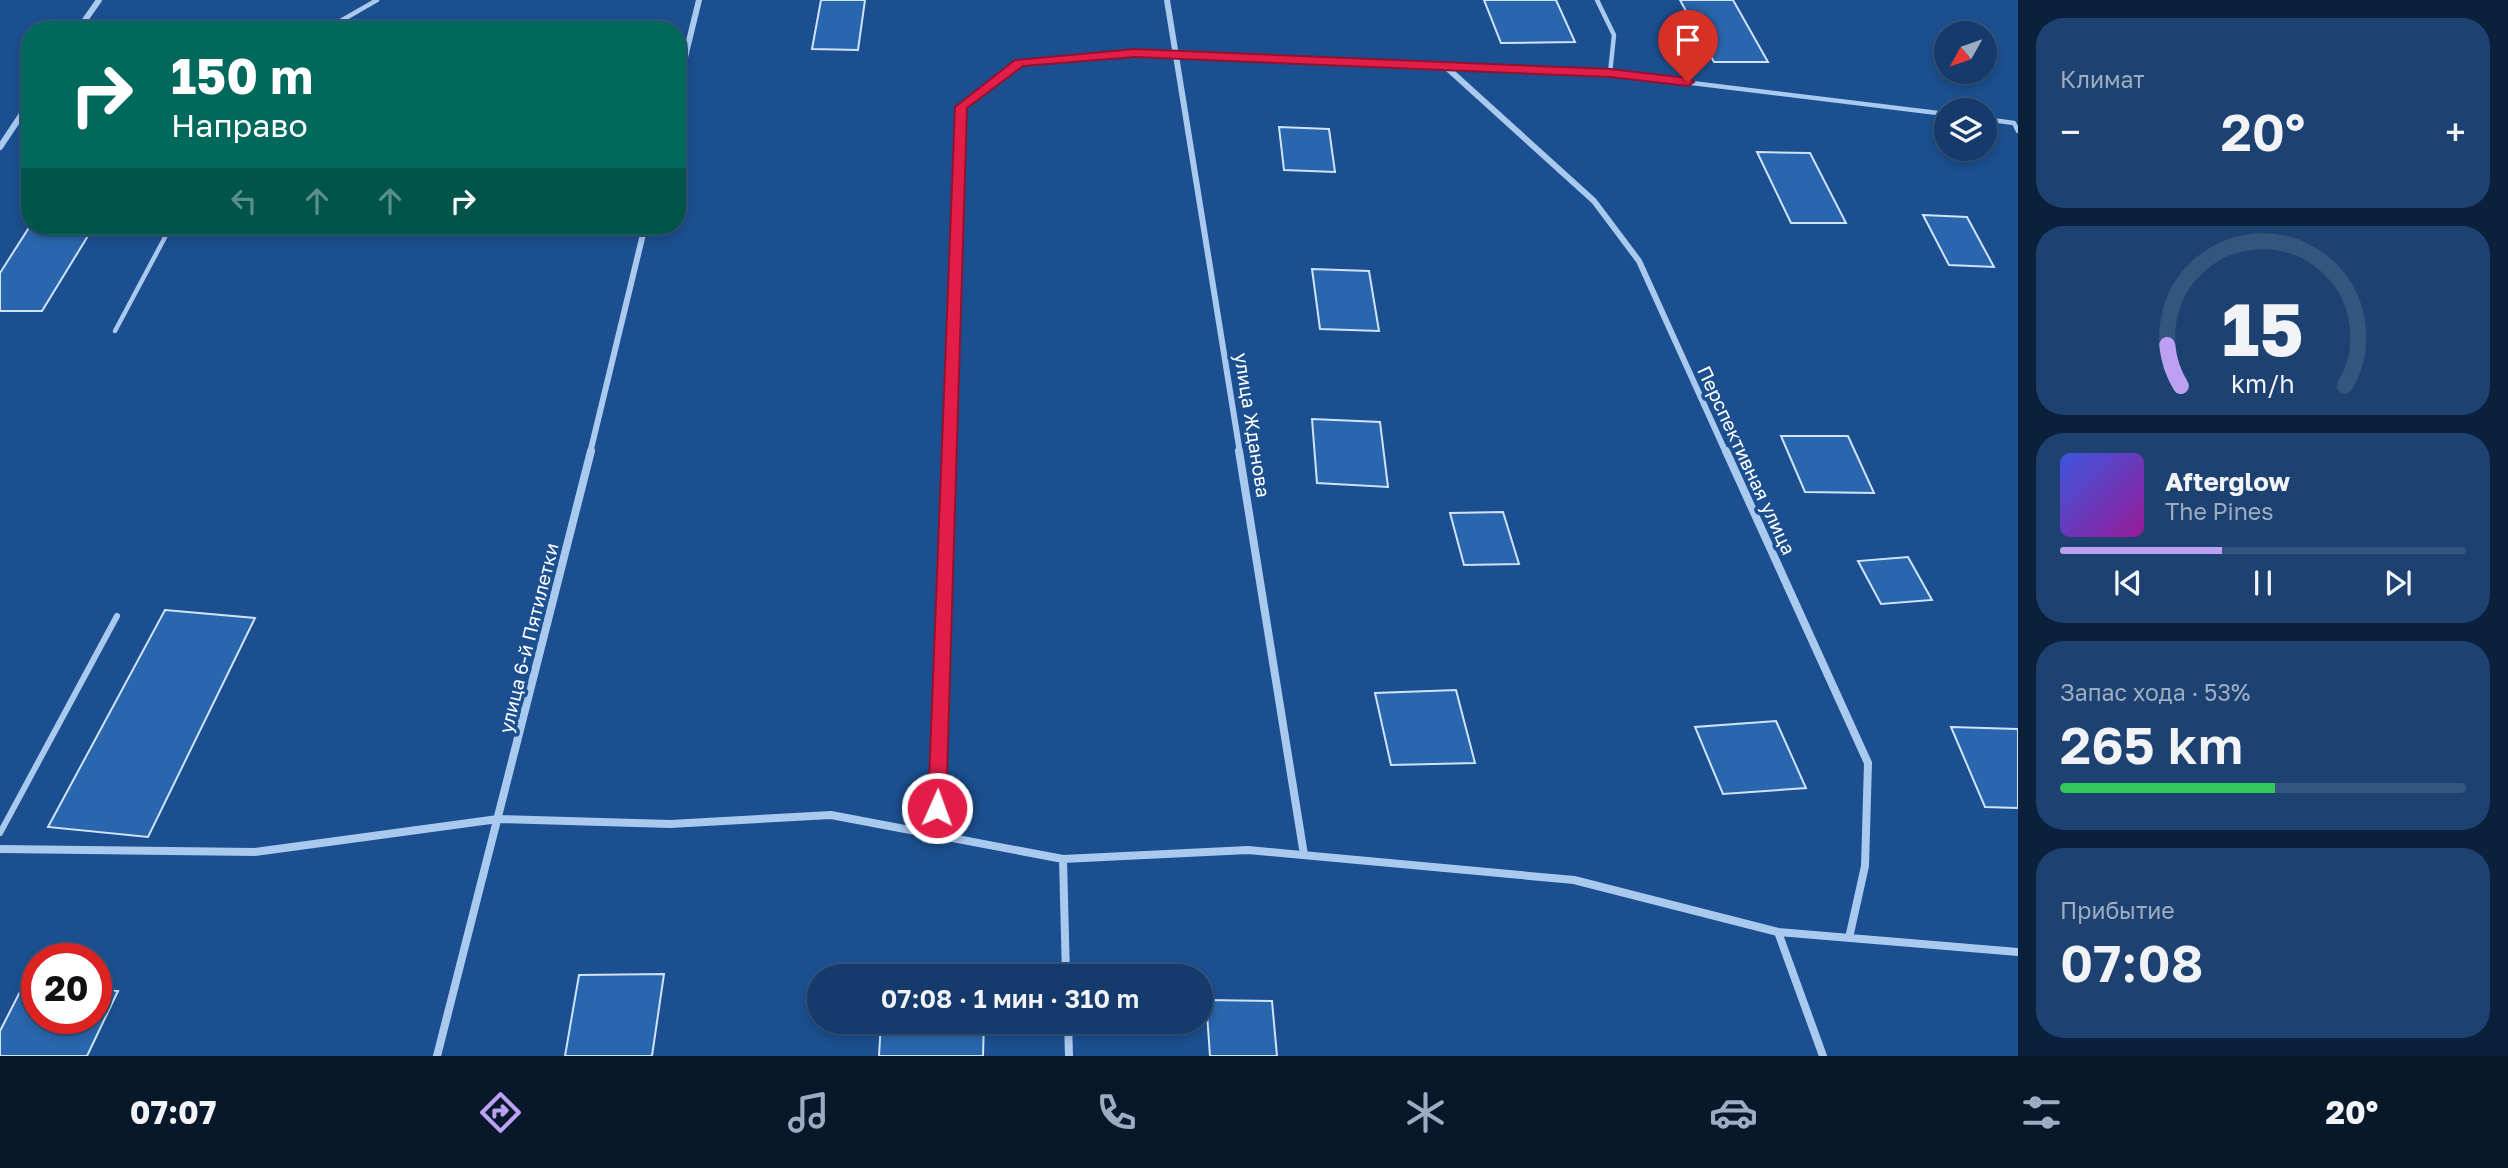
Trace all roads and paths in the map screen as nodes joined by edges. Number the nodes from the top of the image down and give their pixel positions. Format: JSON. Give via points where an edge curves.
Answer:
{"nodes":[{"id":1,"x":99,"y":0,"type":"edge"},
{"id":2,"x":377,"y":0,"type":"edge"},
{"id":3,"x":699,"y":0,"type":"edge"},
{"id":4,"x":1167,"y":0,"type":"edge"},
{"id":5,"x":1597,"y":0,"type":"edge"},
{"id":6,"x":85,"y":21,"type":"edge"},
{"id":7,"x":341,"y":21,"type":"edge"},
{"id":8,"x":686,"y":53,"type":"edge"},
{"id":9,"x":1176,"y":55,"type":"junction"},
{"id":10,"x":1445,"y":66,"type":"junction"},
{"id":11,"x":1610,"y":73,"type":"junction"},
{"id":12,"x":1934,"y":113,"type":"edge"},
{"id":13,"x":21,"y":116,"type":"edge"},
{"id":14,"x":1997,"y":121,"type":"edge"},
{"id":15,"x":2018,"y":131,"type":"edge"},
{"id":16,"x":0,"y":147,"type":"edge"},
{"id":17,"x":166,"y":235,"type":"edge"},
{"id":18,"x":643,"y":235,"type":"edge"},
{"id":19,"x":115,"y":331,"type":"dead end"},
{"id":20,"x":117,"y":616,"type":"dead end"},
{"id":21,"x":498,"y":818,"type":"junction"},
{"id":22,"x":0,"y":833,"type":"edge"},
{"id":23,"x":936,"y":835,"type":"junction"},
{"id":24,"x":0,"y":849,"type":"edge"},
{"id":25,"x":1304,"y":855,"type":"junction"},
{"id":26,"x":1063,"y":859,"type":"junction"},
{"id":27,"x":1778,"y":932,"type":"junction"},
{"id":28,"x":1849,"y":938,"type":"junction"},
{"id":29,"x":2018,"y":952,"type":"edge"},
{"id":30,"x":1066,"y":964,"type":"edge"},
{"id":31,"x":1068,"y":1034,"type":"edge"},
{"id":32,"x":437,"y":1056,"type":"edge"},
{"id":33,"x":1069,"y":1056,"type":"edge"},
{"id":34,"x":1823,"y":1056,"type":"edge"}],
"edges":[{"from":1,"to":6,"type":"street"},
{"from":2,"to":7,"type":"lane"},
{"from":3,"to":8,"type":"street"},
{"from":4,"to":9,"type":"street","name":"улица Жданова"},
{"from":5,"to":11,"type":"lane","via":[[1614,34]]},
{"from":9,"to":10,"type":"lane"},
{"from":9,"to":23,"type":"lane","via":[[1135,53],[1020,62],[961,107]]},
{"from":9,"to":25,"type":"street","name":"улица Жданова"},
{"from":10,"to":11,"type":"lane"},
{"from":10,"to":28,"type":"street","name":"Перспективная улица","via":[[1594,201],[1639,261],[1868,763],[1865,866]]},
{"from":11,"to":12,"type":"lane"},
{"from":13,"to":16,"type":"street"},
{"from":14,"to":15,"type":"lane","via":[[2014,123]]},
{"from":17,"to":19,"type":"lane"},
{"from":18,"to":21,"type":"street","name":"улица 6-й Пятилетки"},
{"from":20,"to":22,"type":"lane"},
{"from":21,"to":23,"type":"street","via":[[670,824],[831,815]]},
{"from":21,"to":24,"type":"street","via":[[256,852]]},
{"from":21,"to":32,"type":"street","name":"улица 6-й Пятилетки"},
{"from":23,"to":26,"type":"street"},
{"from":25,"to":26,"type":"street","via":[[1248,850]]},
{"from":25,"to":27,"type":"street","via":[[1573,880]]},
{"from":26,"to":30,"type":"street"},
{"from":27,"to":28,"type":"street"},
{"from":27,"to":34,"type":"street"},
{"from":28,"to":29,"type":"street"},
{"from":31,"to":33,"type":"street"}]}
